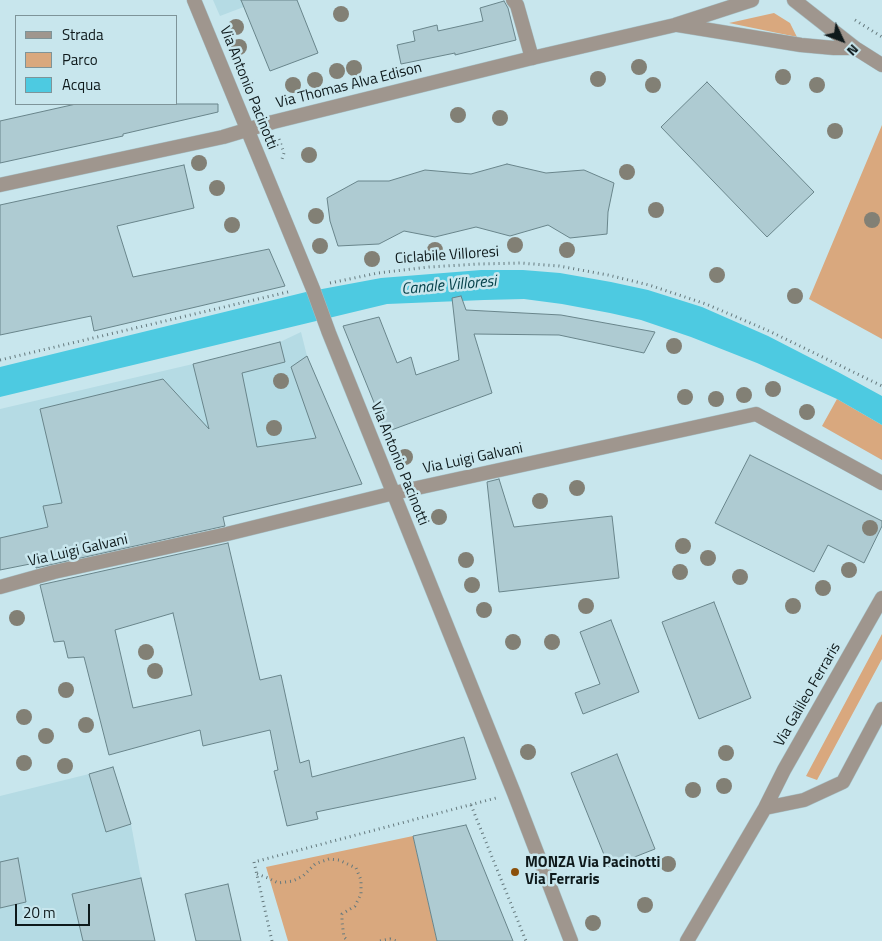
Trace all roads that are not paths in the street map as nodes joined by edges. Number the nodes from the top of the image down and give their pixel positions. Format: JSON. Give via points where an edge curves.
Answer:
{"nodes":[{"id":1,"x":194,"y":0,"type":"edge"},
{"id":2,"x":513,"y":0,"type":"edge"},
{"id":3,"x":752,"y":0,"type":"edge"},
{"id":4,"x":794,"y":0,"type":"edge"},
{"id":5,"x":675,"y":25,"type":"junction"},
{"id":6,"x":855,"y":48,"type":"junction"},
{"id":7,"x":532,"y":58,"type":"junction"},
{"id":8,"x":882,"y":65,"type":"edge"},
{"id":9,"x":247,"y":129,"type":"junction"},
{"id":10,"x":0,"y":185,"type":"edge"},
{"id":11,"x":882,"y":483,"type":"edge"},
{"id":12,"x":394,"y":493,"type":"junction"},
{"id":13,"x":0,"y":588,"type":"edge"},
{"id":14,"x":882,"y":598,"type":"edge"},
{"id":15,"x":882,"y":709,"type":"edge"},
{"id":16,"x":765,"y":808,"type":"junction"},
{"id":17,"x":571,"y":941,"type":"edge"},
{"id":18,"x":687,"y":941,"type":"edge"}],
"edges":[{"from":1,"to":9,"type":"street","name":"Via Antonio Pacinotti"},
{"from":2,"to":7,"type":"street"},
{"from":3,"to":5,"type":"street","name":"Via Thomas Alva Edison"},
{"from":4,"to":6,"type":"street"},
{"from":5,"to":6,"type":"street","name":"Via Thomas Alva Edison","via":[[801,45]]},
{"from":5,"to":7,"type":"street","name":"Via Thomas Alva Edison"},
{"from":6,"to":8,"type":"street"},
{"from":7,"to":9,"type":"street","name":"Via Thomas Alva Edison"},
{"from":9,"to":10,"type":"street","name":"Via Thomas Alva Edison"},
{"from":9,"to":12,"type":"street","name":"Via Antonio Pacinotti"},
{"from":11,"to":12,"type":"street","name":"Via Luigi Galvani","via":[[756,414]]},
{"from":12,"to":13,"type":"street","name":"Via Luigi Galvani","via":[[54,572]]},
{"from":12,"to":17,"type":"street","name":"Via Antonio Pacinotti"},
{"from":14,"to":16,"type":"street","name":"Via Galileo Ferraris"},
{"from":15,"to":16,"type":"street","via":[[843,782],[804,800]]},
{"from":16,"to":18,"type":"street","name":"Via Galileo Ferraris"}]}
